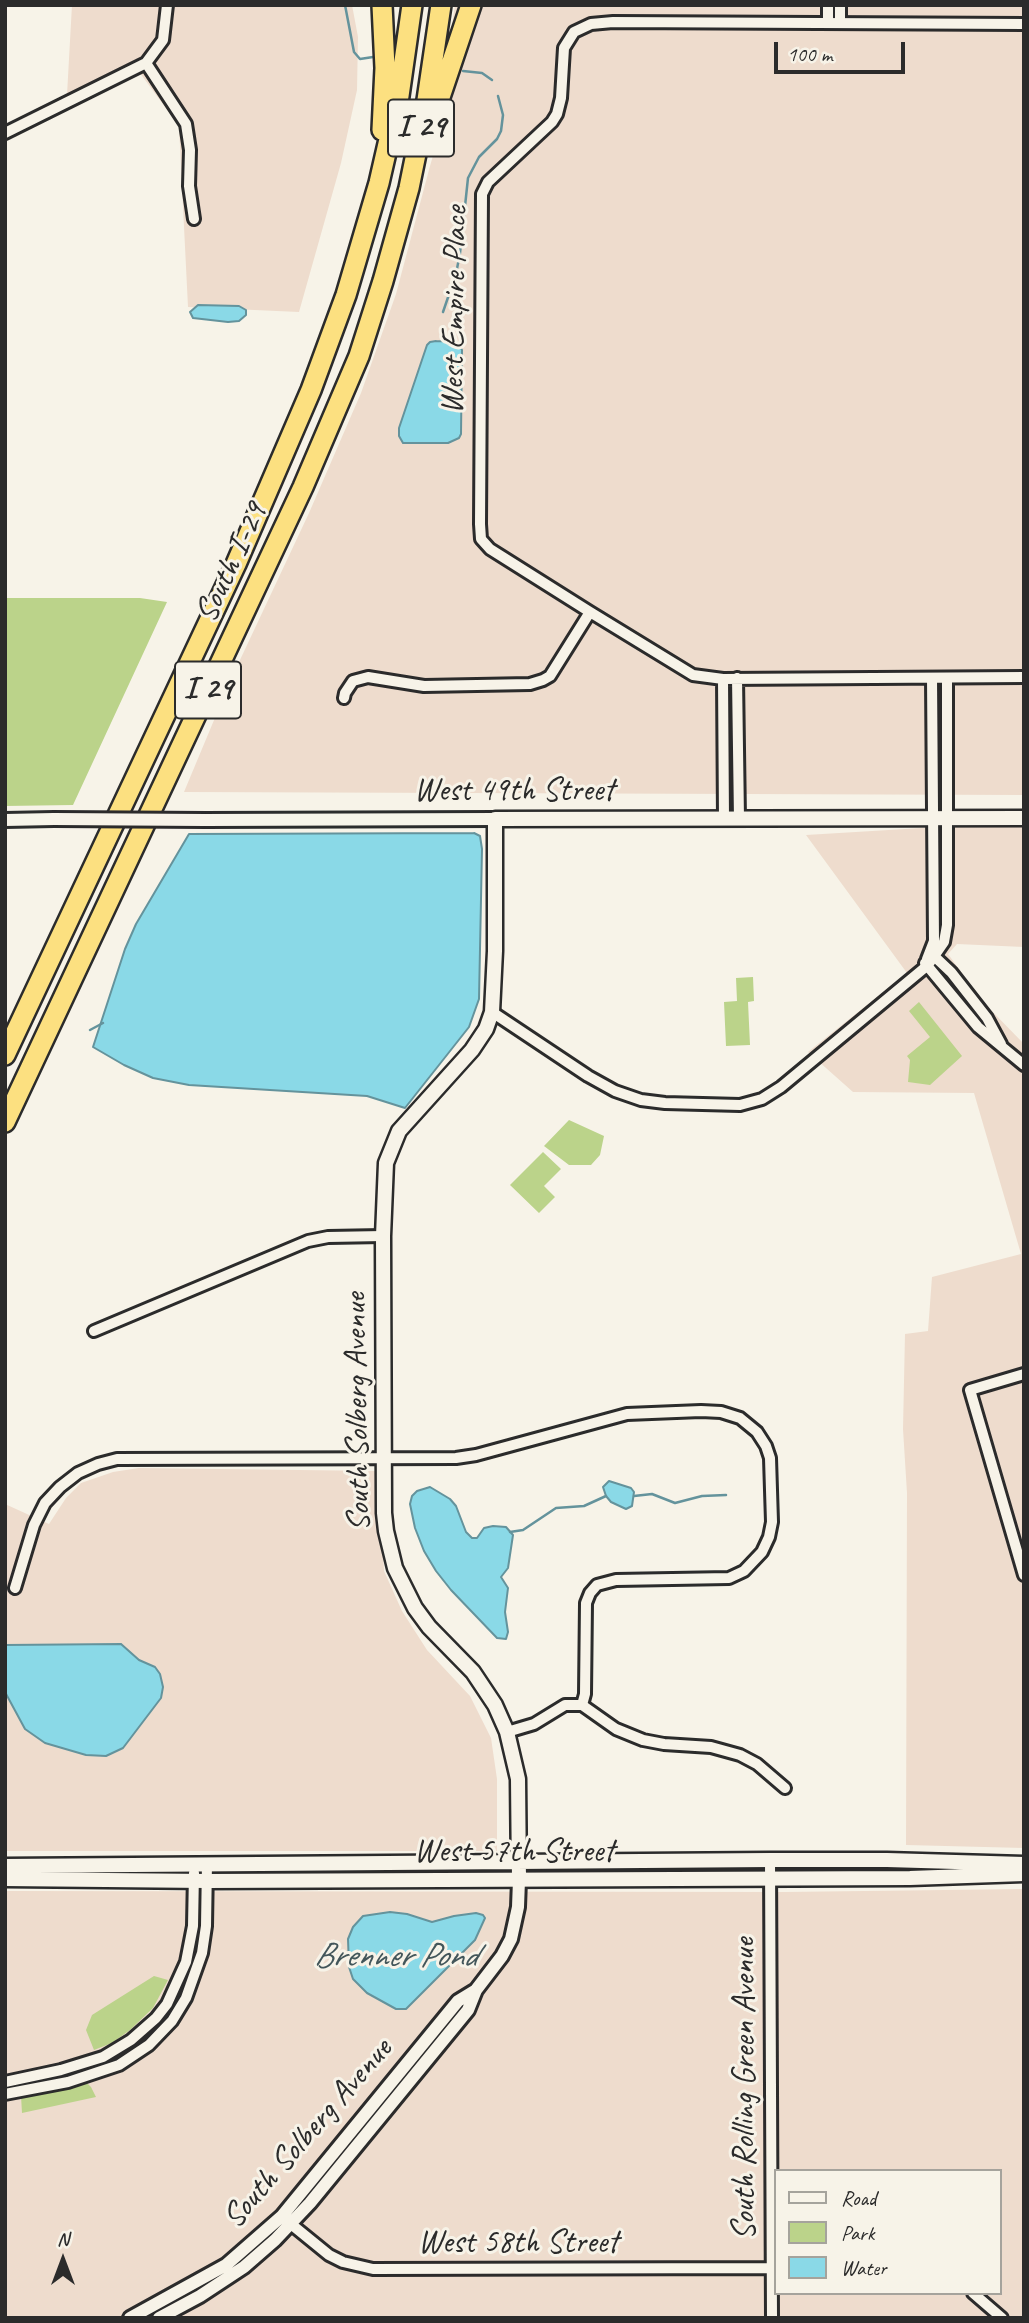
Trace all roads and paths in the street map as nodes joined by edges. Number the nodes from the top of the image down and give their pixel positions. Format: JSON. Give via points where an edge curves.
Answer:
{"nodes":[{"id":1,"x":167,"y":5,"type":"edge"},
{"id":2,"x":382,"y":5,"type":"edge"},
{"id":3,"x":412,"y":5,"type":"edge"},
{"id":4,"x":441,"y":5,"type":"edge"},
{"id":5,"x":471,"y":5,"type":"edge"},
{"id":6,"x":828,"y":5,"type":"edge"},
{"id":7,"x":841,"y":5,"type":"edge"},
{"id":8,"x":828,"y":23,"type":"junction"},
{"id":9,"x":841,"y":23,"type":"junction"},
{"id":10,"x":1024,"y":24,"type":"edge"},
{"id":11,"x":146,"y":63,"type":"junction"},
{"id":12,"x":5,"y":133,"type":"edge"},
{"id":13,"x":194,"y":219,"type":"dead end"},
{"id":14,"x":367,"y":228,"type":"junction"},
{"id":15,"x":393,"y":250,"type":"junction"},
{"id":16,"x":590,"y":612,"type":"junction"},
{"id":17,"x":1024,"y":677,"type":"edge"},
{"id":18,"x":737,"y":678,"type":"junction"},
{"id":19,"x":932,"y":678,"type":"junction"},
{"id":20,"x":947,"y":678,"type":"junction"},
{"id":21,"x":723,"y":679,"type":"junction"},
{"id":22,"x":344,"y":698,"type":"dead end"},
{"id":23,"x":939,"y":818,"type":"junction"},
{"id":24,"x":1024,"y":818,"type":"edge"},
{"id":25,"x":495,"y":819,"type":"junction"},
{"id":26,"x":731,"y":819,"type":"junction"},
{"id":27,"x":5,"y":820,"type":"edge"},
{"id":28,"x":928,"y":961,"type":"junction"},
{"id":29,"x":492,"y":1012,"type":"junction"},
{"id":30,"x":5,"y":1055,"type":"edge"},
{"id":31,"x":1024,"y":1065,"type":"edge"},
{"id":32,"x":5,"y":1122,"type":"edge"},
{"id":33,"x":383,"y":1236,"type":"junction"},
{"id":34,"x":93,"y":1331,"type":"dead end"},
{"id":35,"x":1024,"y":1374,"type":"edge"},
{"id":36,"x":383,"y":1458,"type":"junction"},
{"id":37,"x":1024,"y":1575,"type":"edge"},
{"id":38,"x":15,"y":1588,"type":"dead end"},
{"id":39,"x":582,"y":1705,"type":"junction"},
{"id":40,"x":507,"y":1732,"type":"junction"},
{"id":41,"x":785,"y":1788,"type":"dead end"},
{"id":42,"x":770,"y":1860,"type":"junction"},
{"id":43,"x":519,"y":1862,"type":"junction"},
{"id":44,"x":200,"y":1863,"type":"junction"},
{"id":45,"x":1024,"y":1864,"type":"edge"},
{"id":46,"x":5,"y":1866,"type":"edge"},
{"id":47,"x":1024,"y":1874,"type":"edge"},
{"id":48,"x":770,"y":1878,"type":"junction"},
{"id":49,"x":5,"y":1880,"type":"edge"},
{"id":50,"x":519,"y":1880,"type":"junction"},
{"id":51,"x":201,"y":1881,"type":"junction"},
{"id":52,"x":5,"y":2082,"type":"edge"},
{"id":53,"x":5,"y":2094,"type":"edge"},
{"id":54,"x":774,"y":2208,"type":"edge"},
{"id":55,"x":287,"y":2220,"type":"junction"},
{"id":56,"x":772,"y":2268,"type":"junction"},
{"id":57,"x":975,"y":2295,"type":"edge"},
{"id":58,"x":130,"y":2318,"type":"edge"},
{"id":59,"x":159,"y":2318,"type":"edge"},
{"id":60,"x":772,"y":2318,"type":"edge"},
{"id":61,"x":1002,"y":2318,"type":"edge"}],
"edges":[{"from":1,"to":11,"type":"street","via":[[163,40]]},
{"from":2,"to":14,"type":"highway","via":[[384,99]]},
{"from":3,"to":14,"type":"highway","name":"South I-29","number":"I 29","via":[[394,123]]},
{"from":4,"to":15,"type":"highway","name":"South I-29","number":"I 29","via":[[420,138]]},
{"from":5,"to":15,"type":"highway"},
{"from":6,"to":8,"type":"street"},
{"from":7,"to":9,"type":"street"},
{"from":8,"to":9,"type":"street","name":"West Empire Place"},
{"from":8,"to":16,"type":"street","name":"West Empire Place","via":[[612,22],[582,27],[564,48],[557,114],[484,187],[481,539]]},
{"from":9,"to":10,"type":"street","name":"West Empire Place"},
{"from":11,"to":12,"type":"street"},
{"from":11,"to":13,"type":"street","via":[[186,124]]},
{"from":14,"to":30,"type":"highway","name":"South I-29","number":"I 29","via":[[312,390],[236,564]]},
{"from":15,"to":32,"type":"highway","name":"South I-29","number":"I 29","via":[[359,356],[326,437]]},
{"from":16,"to":21,"type":"street","name":"West Empire Place","via":[[693,675]]},
{"from":16,"to":22,"type":"street","via":[[543,680],[424,686],[368,677],[353,681]]},
{"from":17,"to":20,"type":"street","name":"West Empire Place"},
{"from":18,"to":19,"type":"street","name":"West Empire Place"},
{"from":18,"to":21,"type":"street","name":"West Empire Place"},
{"from":18,"to":26,"type":"street"},
{"from":19,"to":20,"type":"street","name":"West Empire Place"},
{"from":19,"to":23,"type":"street"},
{"from":20,"to":23,"type":"street"},
{"from":21,"to":26,"type":"street"},
{"from":23,"to":24,"type":"main road","name":"West 49th Street"},
{"from":23,"to":26,"type":"main road","name":"West 49th Street"},
{"from":23,"to":28,"type":"street","via":[[947,925],[944,942]]},
{"from":25,"to":26,"type":"main road","name":"West 49th Street"},
{"from":25,"to":27,"type":"street","name":"West 49th Street","bridge":true},
{"from":25,"to":29,"type":"main road","name":"South Solberg Avenue"},
{"from":28,"to":29,"type":"street","via":[[781,1087],[740,1105],[632,1098],[588,1076]]},
{"from":28,"to":31,"type":"street","via":[[978,1027]]},
{"from":29,"to":33,"type":"main road","name":"South Solberg Avenue","via":[[472,1050],[395,1139],[386,1163]]},
{"from":33,"to":34,"type":"street","via":[[308,1241]]},
{"from":33,"to":36,"type":"main road","name":"South Solberg Avenue"},
{"from":35,"to":37,"type":"street","via":[[970,1390]]},
{"from":36,"to":38,"type":"street","via":[[117,1459],[99,1464],[78,1473],[45,1503]]},
{"from":36,"to":39,"type":"street","via":[[465,1457],[647,1412],[721,1412],[740,1418],[757,1432],[771,1464],[772,1522],[762,1552],[744,1571],[729,1578],[608,1580],[597,1585],[585,1610]]},
{"from":36,"to":40,"type":"main road","name":"South Solberg Avenue","via":[[384,1522],[395,1568],[415,1608],[473,1672]]},
{"from":39,"to":40,"type":"street","via":[[565,1705],[534,1724]]},
{"from":39,"to":41,"type":"street","via":[[616,1729],[643,1740],[730,1751],[757,1764]]},
{"from":40,"to":43,"type":"main road","name":"South Solberg Avenue","via":[[518,1779]]},
{"from":42,"to":43,"type":"main road","name":"West 57th Street"},
{"from":42,"to":45,"type":"main road","name":"West 57th Street"},
{"from":42,"to":48,"type":"street","name":"South Rolling Green Avenue"},
{"from":43,"to":44,"type":"main road","name":"West 57th Street"},
{"from":43,"to":50,"type":"main road","name":"South Solberg Avenue"},
{"from":44,"to":46,"type":"main road","name":"West 57th Street"},
{"from":44,"to":51,"type":"street"},
{"from":47,"to":48,"type":"main road","name":"West 57th Street"},
{"from":48,"to":50,"type":"main road","name":"West 57th Street"},
{"from":48,"to":54,"type":"street","name":"South Rolling Green Avenue"},
{"from":49,"to":51,"type":"main road","name":"West 57th Street"},
{"from":50,"to":51,"type":"main road","name":"West 57th Street"},
{"from":50,"to":55,"type":"street","name":"South Solberg Avenue","via":[[511,1939],[476,1990],[468,2010]]},
{"from":51,"to":52,"type":"street","via":[[186,1962],[156,2018],[103,2057]]},
{"from":51,"to":53,"type":"street","via":[[205,1935],[199,1965],[186,1998],[162,2032],[132,2057],[101,2072]]},
{"from":54,"to":56,"type":"street","name":"South Rolling Green Avenue"},
{"from":55,"to":56,"type":"street","name":"West 58th Street","via":[[329,2255],[373,2269]]},
{"from":55,"to":58,"type":"street","name":"South Solberg Avenue","via":[[226,2264]]},
{"from":55,"to":59,"type":"street","name":"South Solberg Avenue","via":[[257,2257],[233,2276]]},
{"from":56,"to":60,"type":"street","name":"South Rolling Green Avenue"},
{"from":57,"to":61,"type":"street"}]}
